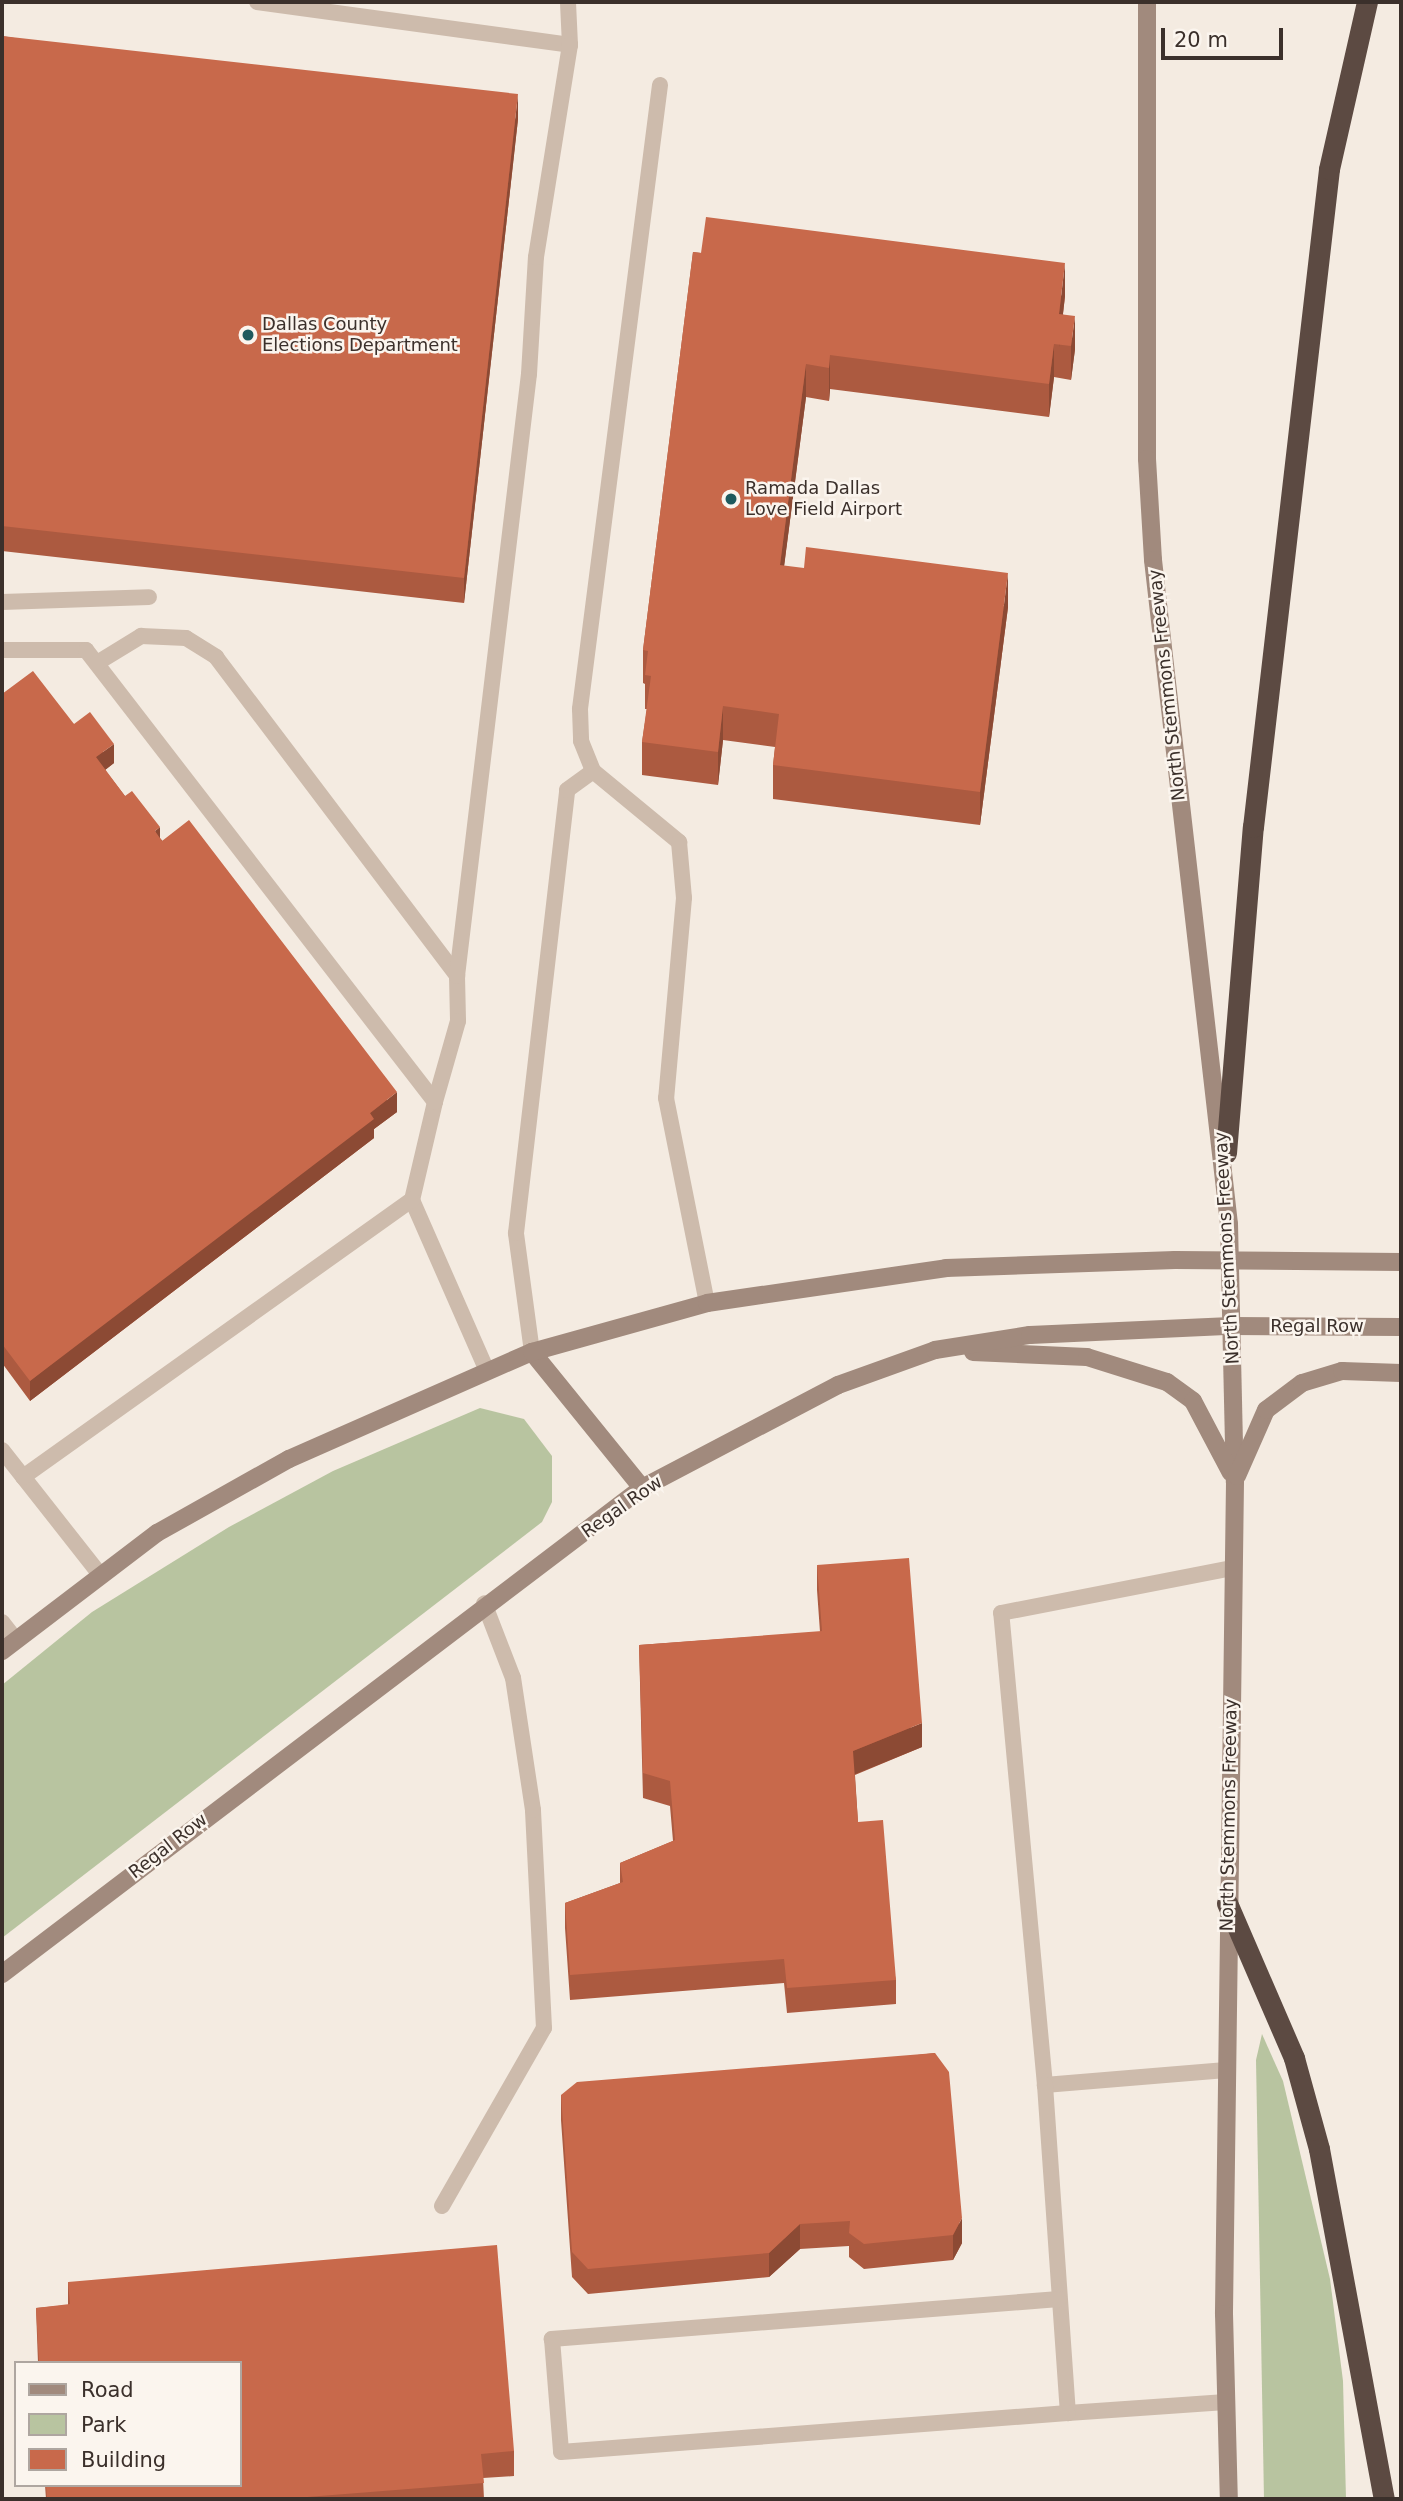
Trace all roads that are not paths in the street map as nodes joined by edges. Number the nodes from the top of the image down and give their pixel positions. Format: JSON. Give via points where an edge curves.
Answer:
{"nodes":[{"id":1,"x":257,"y":2,"type":"edge"},
{"id":2,"x":568,"y":2,"type":"edge"},
{"id":3,"x":1147,"y":2,"type":"edge"},
{"id":4,"x":1367,"y":2,"type":"edge"},
{"id":5,"x":570,"y":45,"type":"junction"},
{"id":6,"x":660,"y":85,"type":"dead end"},
{"id":7,"x":149,"y":597,"type":"dead end"},
{"id":8,"x":2,"y":601,"type":"edge"},
{"id":9,"x":2,"y":650,"type":"edge"},
{"id":10,"x":97,"y":663,"type":"junction"},
{"id":11,"x":593,"y":771,"type":"junction"},
{"id":12,"x":457,"y":976,"type":"junction"},
{"id":13,"x":435,"y":1102,"type":"junction"},
{"id":14,"x":1226,"y":1153,"type":"junction"},
{"id":15,"x":412,"y":1200,"type":"junction"},
{"id":16,"x":1230,"y":1262,"type":"junction"},
{"id":17,"x":1401,"y":1262,"type":"edge"},
{"id":18,"x":707,"y":1303,"type":"junction"},
{"id":19,"x":1231,"y":1326,"type":"junction"},
{"id":20,"x":1401,"y":1327,"type":"edge"},
{"id":21,"x":935,"y":1350,"type":"junction"},
{"id":22,"x":532,"y":1352,"type":"junction"},
{"id":23,"x":487,"y":1371,"type":"junction"},
{"id":24,"x":1401,"y":1373,"type":"edge"},
{"id":25,"x":2,"y":1450,"type":"edge"},
{"id":26,"x":23,"y":1477,"type":"junction"},
{"id":27,"x":1235,"y":1482,"type":"junction"},
{"id":28,"x":642,"y":1488,"type":"junction"},
{"id":29,"x":1233,"y":1568,"type":"junction"},
{"id":30,"x":101,"y":1576,"type":"junction"},
{"id":31,"x":484,"y":1603,"type":"junction"},
{"id":32,"x":2,"y":1622,"type":"edge"},
{"id":33,"x":9,"y":1646,"type":"edge"},
{"id":34,"x":1227,"y":1903,"type":"junction"},
{"id":35,"x":2,"y":1974,"type":"edge"},
{"id":36,"x":1226,"y":2070,"type":"junction"},
{"id":37,"x":1045,"y":2085,"type":"junction"},
{"id":38,"x":442,"y":2206,"type":"dead end"},
{"id":39,"x":1059,"y":2299,"type":"junction"},
{"id":40,"x":1226,"y":2402,"type":"junction"},
{"id":41,"x":1068,"y":2413,"type":"junction"},
{"id":42,"x":1229,"y":2499,"type":"edge"},
{"id":43,"x":1384,"y":2499,"type":"edge"}],
"edges":[{"from":1,"to":5,"type":"lane"},
{"from":2,"to":5,"type":"lane"},
{"from":3,"to":14,"type":"main road","name":"North Stemmons Freeway","via":[[1152,548],[1197,964]]},
{"from":4,"to":14,"type":"highway","via":[[1329,169],[1253,827]]},
{"from":5,"to":12,"type":"lane","via":[[536,257],[529,374]]},
{"from":6,"to":11,"type":"lane","via":[[580,709],[582,741]]},
{"from":7,"to":8,"type":"lane"},
{"from":9,"to":10,"type":"lane","via":[[86,650]]},
{"from":10,"to":12,"type":"lane","via":[[141,636],[186,638],[216,657]]},
{"from":10,"to":13,"type":"lane"},
{"from":11,"to":18,"type":"lane","via":[[679,842],[684,898],[666,1098]]},
{"from":11,"to":22,"type":"lane","via":[[567,790],[516,1233]]},
{"from":12,"to":13,"type":"lane","via":[[458,1021]]},
{"from":13,"to":15,"type":"lane"},
{"from":14,"to":16,"type":"main road","name":"North Stemmons Freeway"},
{"from":15,"to":23,"type":"lane"},
{"from":15,"to":26,"type":"lane"},
{"from":16,"to":17,"type":"main road"},
{"from":16,"to":18,"type":"main road","via":[[946,1268]]},
{"from":16,"to":19,"type":"main road","name":"North Stemmons Freeway"},
{"from":18,"to":22,"type":"main road"},
{"from":19,"to":20,"type":"main road","name":"Regal Row"},
{"from":19,"to":21,"type":"main road","name":"Regal Row","via":[[1030,1335]]},
{"from":19,"to":27,"type":"main road","name":"North Stemmons Freeway"},
{"from":21,"to":27,"type":"main road","via":[[1087,1357],[1167,1382],[1200,1410]]},
{"from":21,"to":28,"type":"main road","name":"Regal Row","via":[[838,1385]]},
{"from":22,"to":23,"type":"main road"},
{"from":22,"to":28,"type":"main road"},
{"from":23,"to":30,"type":"main road","via":[[289,1459],[157,1533]]},
{"from":24,"to":27,"type":"main road","via":[[1342,1371],[1301,1383],[1266,1410]]},
{"from":25,"to":26,"type":"lane"},
{"from":26,"to":30,"type":"lane"},
{"from":27,"to":29,"type":"main road","name":"North Stemmons Freeway"},
{"from":28,"to":31,"type":"main road","name":"Regal Row"},
{"from":29,"to":34,"type":"main road","name":"North Stemmons Freeway"},
{"from":29,"to":37,"type":"lane","via":[[1001,1613]]},
{"from":30,"to":33,"type":"main road"},
{"from":31,"to":35,"type":"main road","name":"Regal Row"},
{"from":31,"to":38,"type":"lane","via":[[513,1678],[527,1771],[544,2028]]},
{"from":32,"to":33,"type":"lane"},
{"from":34,"to":36,"type":"main road","name":"North Stemmons Freeway"},
{"from":34,"to":43,"type":"highway","via":[[1294,2058],[1319,2149]]},
{"from":36,"to":37,"type":"lane"},
{"from":36,"to":40,"type":"main road","name":"North Stemmons Freeway"},
{"from":37,"to":39,"type":"lane"},
{"from":39,"to":41,"type":"lane"},
{"from":39,"to":41,"type":"lane","via":[[552,2339],[561,2452]]},
{"from":40,"to":41,"type":"lane"},
{"from":40,"to":42,"type":"main road","name":"North Stemmons Freeway"}]}
